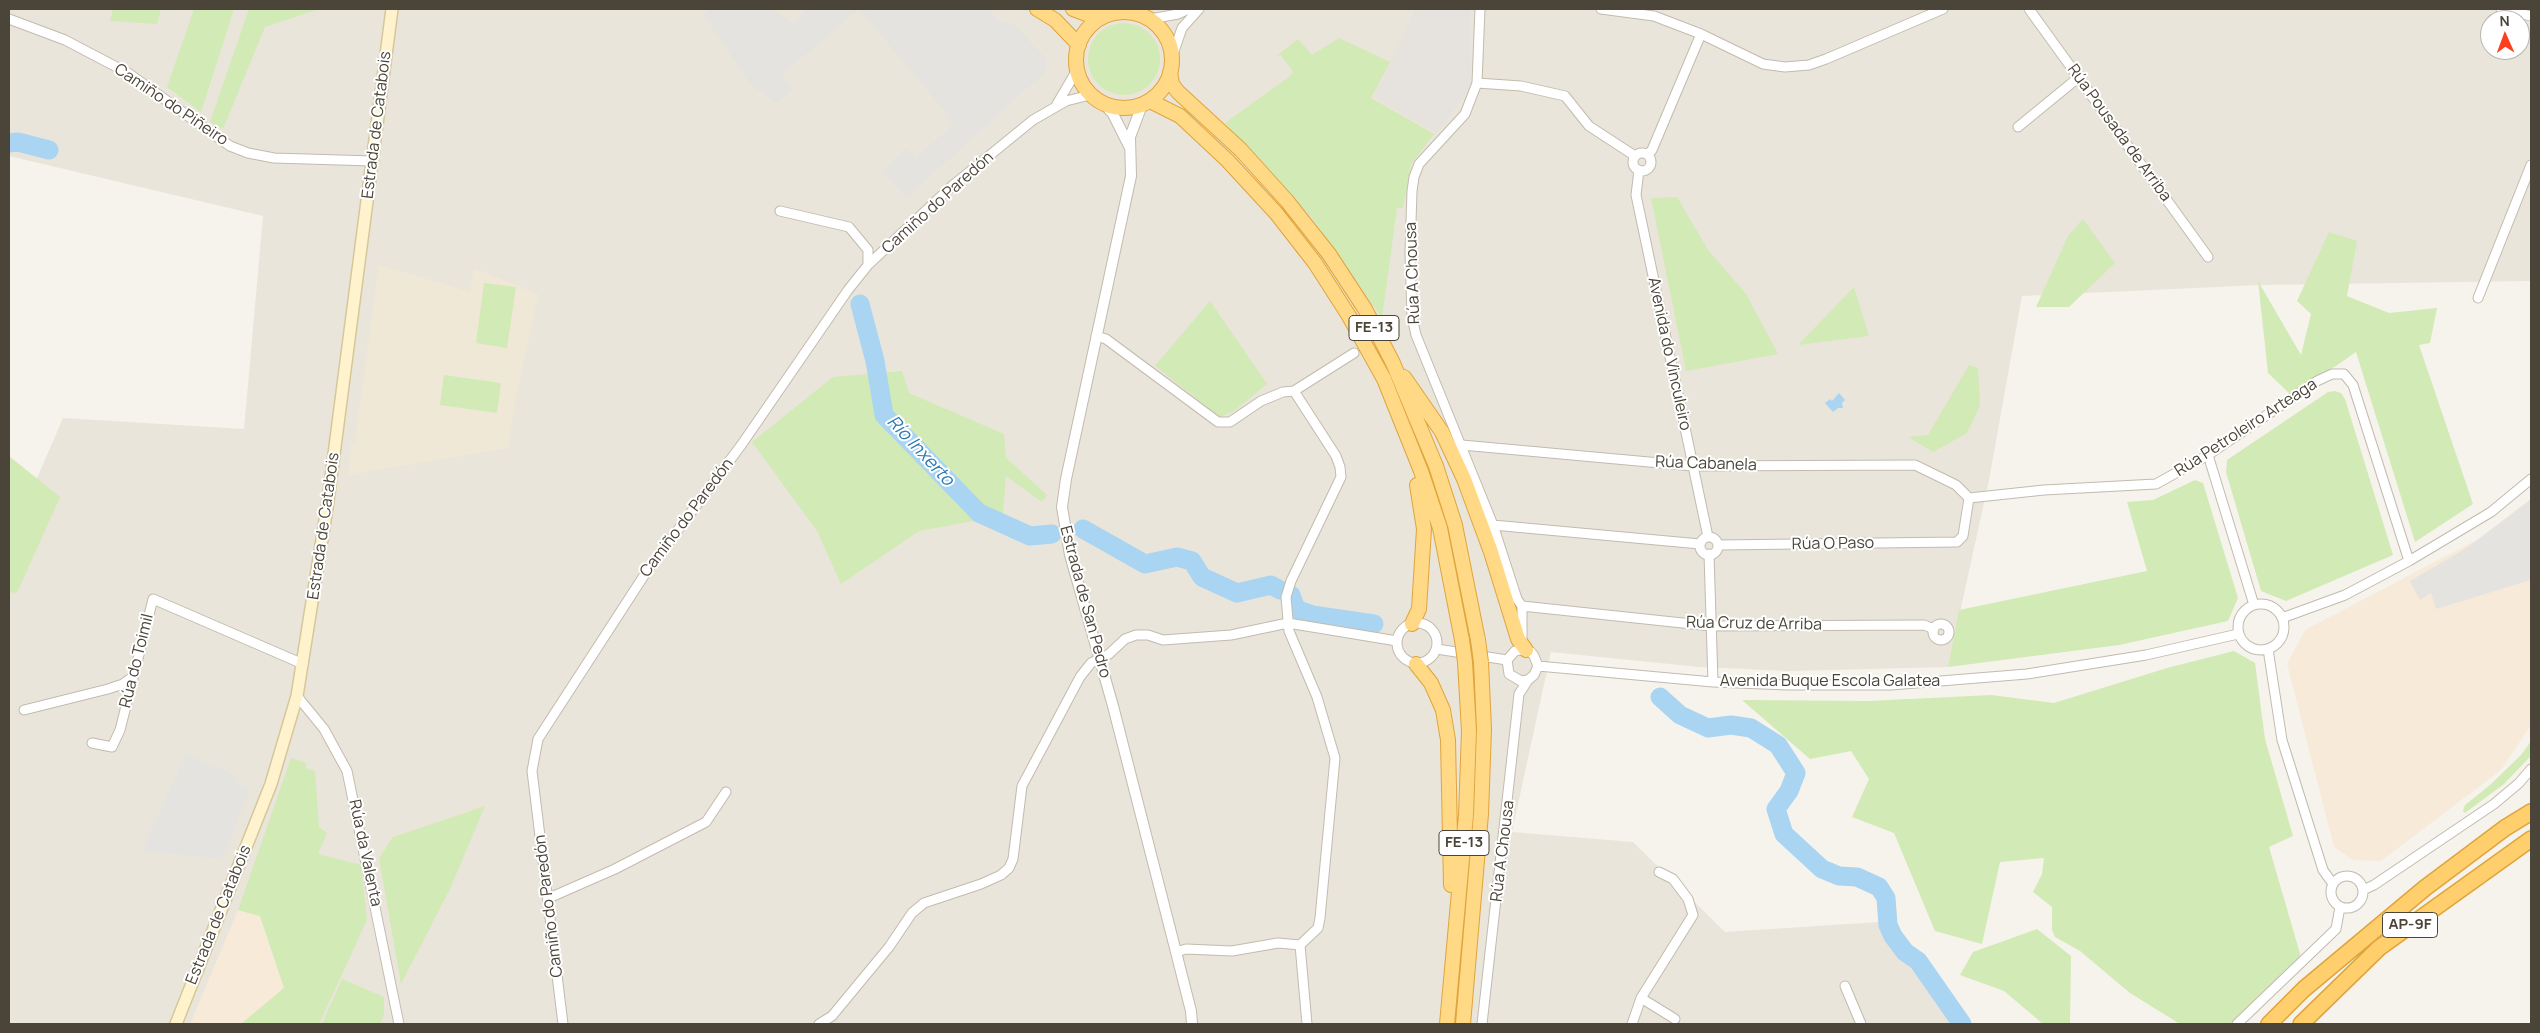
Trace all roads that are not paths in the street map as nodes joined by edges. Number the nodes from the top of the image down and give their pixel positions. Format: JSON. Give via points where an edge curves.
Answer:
{"nodes":[{"id":1,"x":392,"y":9,"type":"edge"},
{"id":2,"x":1037,"y":9,"type":"edge"},
{"id":3,"x":1073,"y":9,"type":"edge"},
{"id":4,"x":1189,"y":9,"type":"edge"},
{"id":5,"x":1199,"y":9,"type":"edge"},
{"id":6,"x":1480,"y":9,"type":"edge"},
{"id":7,"x":1601,"y":9,"type":"edge"},
{"id":8,"x":1943,"y":9,"type":"edge"},
{"id":9,"x":2029,"y":9,"type":"edge"},
{"id":10,"x":2501,"y":9,"type":"edge"},
{"id":11,"x":2531,"y":16,"type":"edge"},
{"id":12,"x":1102,"y":17,"type":"junction"},
{"id":13,"x":9,"y":19,"type":"edge"},
{"id":14,"x":1150,"y":19,"type":"junction"},
{"id":15,"x":1701,"y":34,"type":"junction"},
{"id":16,"x":1079,"y":45,"type":"junction"},
{"id":17,"x":1172,"y":57,"type":"junction"},
{"id":18,"x":1077,"y":70,"type":"junction"},
{"id":19,"x":1170,"y":72,"type":"junction"},
{"id":20,"x":2079,"y":77,"type":"junction"},
{"id":21,"x":1477,"y":83,"type":"junction"},
{"id":22,"x":1090,"y":95,"type":"junction"},
{"id":23,"x":1146,"y":103,"type":"junction"},
{"id":24,"x":1104,"y":104,"type":"junction"},
{"id":25,"x":1053,"y":108,"type":"junction"},
{"id":26,"x":2018,"y":127,"type":"dead end"},
{"id":27,"x":1129,"y":147,"type":"junction"},
{"id":28,"x":1648,"y":154,"type":"junction"},
{"id":29,"x":1635,"y":156,"type":"junction"},
{"id":30,"x":372,"y":161,"type":"junction"},
{"id":31,"x":2531,"y":165,"type":"edge"},
{"id":32,"x":1639,"y":170,"type":"junction"},
{"id":33,"x":780,"y":211,"type":"dead end"},
{"id":34,"x":2208,"y":256,"type":"dead end"},
{"id":35,"x":868,"y":265,"type":"junction"},
{"id":36,"x":2478,"y":298,"type":"dead end"},
{"id":37,"x":1096,"y":336,"type":"junction"},
{"id":38,"x":1354,"y":353,"type":"dead end"},
{"id":39,"x":1393,"y":363,"type":"junction"},
{"id":40,"x":1294,"y":391,"type":"junction"},
{"id":41,"x":1399,"y":412,"type":"junction"},
{"id":42,"x":1462,"y":444,"type":"junction"},
{"id":43,"x":2208,"y":455,"type":"junction"},
{"id":44,"x":1693,"y":466,"type":"junction"},
{"id":45,"x":2531,"y":479,"type":"edge"},
{"id":46,"x":1969,"y":498,"type":"junction"},
{"id":47,"x":1493,"y":525,"type":"junction"},
{"id":48,"x":1708,"y":537,"type":"junction"},
{"id":49,"x":1700,"y":544,"type":"junction"},
{"id":50,"x":1718,"y":545,"type":"junction"},
{"id":51,"x":1709,"y":554,"type":"junction"},
{"id":52,"x":2410,"y":562,"type":"junction"},
{"id":53,"x":1520,"y":602,"type":"junction"},
{"id":54,"x":2254,"y":605,"type":"junction"},
{"id":55,"x":2282,"y":618,"type":"junction"},
{"id":56,"x":1288,"y":623,"type":"junction"},
{"id":57,"x":1412,"y":624,"type":"junction"},
{"id":58,"x":1711,"y":626,"type":"junction"},
{"id":59,"x":1934,"y":629,"type":"dead end"},
{"id":60,"x":2238,"y":634,"type":"junction"},
{"id":61,"x":1397,"y":641,"type":"junction"},
{"id":62,"x":1437,"y":648,"type":"junction"},
{"id":63,"x":1524,"y":648,"type":"junction"},
{"id":64,"x":2268,"y":649,"type":"junction"},
{"id":65,"x":1099,"y":658,"type":"junction"},
{"id":66,"x":1507,"y":660,"type":"junction"},
{"id":67,"x":304,"y":664,"type":"junction"},
{"id":68,"x":1416,"y":664,"type":"junction"},
{"id":69,"x":1538,"y":666,"type":"junction"},
{"id":70,"x":134,"y":676,"type":"junction"},
{"id":71,"x":1528,"y":680,"type":"junction"},
{"id":72,"x":1713,"y":682,"type":"junction"},
{"id":73,"x":297,"y":696,"type":"junction"},
{"id":74,"x":24,"y":710,"type":"dead end"},
{"id":75,"x":92,"y":743,"type":"dead end"},
{"id":76,"x":2531,"y":769,"type":"edge"},
{"id":77,"x":726,"y":792,"type":"dead end"},
{"id":78,"x":2531,"y":812,"type":"edge"},
{"id":79,"x":2531,"y":839,"type":"edge"},
{"id":80,"x":1659,"y":872,"type":"dead end"},
{"id":81,"x":2333,"y":884,"type":"junction"},
{"id":82,"x":2363,"y":890,"type":"junction"},
{"id":83,"x":549,"y":898,"type":"junction"},
{"id":84,"x":2340,"y":907,"type":"junction"},
{"id":85,"x":1300,"y":945,"type":"junction"},
{"id":86,"x":1176,"y":952,"type":"junction"},
{"id":87,"x":1453,"y":958,"type":"junction"},
{"id":88,"x":1845,"y":986,"type":"dead end"},
{"id":89,"x":1641,"y":998,"type":"junction"},
{"id":90,"x":1675,"y":1019,"type":"dead end"},
{"id":91,"x":176,"y":1024,"type":"edge"},
{"id":92,"x":400,"y":1024,"type":"edge"},
{"id":93,"x":563,"y":1024,"type":"edge"},
{"id":94,"x":819,"y":1024,"type":"edge"},
{"id":95,"x":1192,"y":1024,"type":"edge"},
{"id":96,"x":1307,"y":1024,"type":"edge"},
{"id":97,"x":1447,"y":1024,"type":"edge"},
{"id":98,"x":1463,"y":1024,"type":"edge"},
{"id":99,"x":1482,"y":1024,"type":"edge"},
{"id":100,"x":1632,"y":1024,"type":"edge"},
{"id":101,"x":1861,"y":1024,"type":"edge"},
{"id":102,"x":2237,"y":1024,"type":"edge"},
{"id":103,"x":2269,"y":1024,"type":"edge"},
{"id":104,"x":2301,"y":1024,"type":"edge"}],
"edges":[{"from":1,"to":30,"type":"main road","name":"Estrada de Catabois"},
{"from":2,"to":16,"type":"highway","via":[[1055,20]]},
{"from":3,"to":12,"type":"highway"},
{"from":4,"to":14,"type":"street"},
{"from":5,"to":17,"type":"street","via":[[1182,28]]},
{"from":6,"to":21,"type":"street","name":"Rúa A Chousa"},
{"from":7,"to":15,"type":"street","via":[[1654,16]]},
{"from":8,"to":15,"type":"street","via":[[1809,65],[1763,64]]},
{"from":9,"to":20,"type":"street","name":"Rúa Pousada de Arriba"},
{"from":10,"to":11,"type":"street"},
{"from":12,"to":14,"type":"highway","via":[[1124,12]]},
{"from":12,"to":16,"type":"highway","via":[[1085,32]]},
{"from":13,"to":30,"type":"street","name":"Camiño do Piñeiro","via":[[65,40],[128,73],[230,146],[274,158]]},
{"from":14,"to":17,"type":"highway","via":[[1166,35]]},
{"from":15,"to":28,"type":"street"},
{"from":16,"to":18,"type":"highway"},
{"from":17,"to":19,"type":"highway"},
{"from":18,"to":22,"type":"highway"},
{"from":18,"to":25,"type":"street"},
{"from":19,"to":23,"type":"highway","via":[[1161,91]]},
{"from":19,"to":39,"type":"highway","number":"FE-13","via":[[1172,84],[1178,92],[1241,150],[1329,254],[1365,309]]},
{"from":20,"to":26,"type":"street"},
{"from":20,"to":34,"type":"street","name":"Rúa Pousada de Arriba"},
{"from":21,"to":29,"type":"street","via":[[1521,86],[1565,96],[1589,126]]},
{"from":21,"to":42,"type":"street","name":"Rúa A Chousa","via":[[1465,114],[1420,164],[1412,191],[1412,317],[1416,335]]},
{"from":22,"to":24,"type":"highway"},
{"from":22,"to":25,"type":"street"},
{"from":23,"to":24,"type":"highway","via":[[1115,107]]},
{"from":23,"to":27,"type":"street","via":[[1136,118]]},
{"from":23,"to":41,"type":"highway","number":"FE-13","via":[[1180,116],[1276,213],[1315,263],[1349,316]]},
{"from":24,"to":27,"type":"street"},
{"from":25,"to":35,"type":"street","name":"Camiño do Paredón","via":[[1033,120],[952,186]]},
{"from":27,"to":37,"type":"street","name":"Estrada de San Pedro","via":[[1131,176]]},
{"from":28,"to":29,"type":"street","via":[[1642,152]]},
{"from":28,"to":32,"type":"street","via":[[1651,159],[1649,167]]},
{"from":29,"to":32,"type":"street","via":[[1633,164]]},
{"from":30,"to":67,"type":"main road","name":"Estrada de Catabois"},
{"from":31,"to":36,"type":"street"},
{"from":32,"to":44,"type":"street","name":"Avenida do Vinculeiro","via":[[1636,195]]},
{"from":33,"to":35,"type":"street","via":[[849,227],[868,250]]},
{"from":35,"to":83,"type":"street","name":"Camiño do Paredón","via":[[742,444],[645,574],[538,739],[532,771]]},
{"from":37,"to":40,"type":"street","via":[[1106,339],[1218,422],[1230,422],[1261,401]]},
{"from":37,"to":65,"type":"street","name":"Estrada de San Pedro","via":[[1062,507],[1070,555]]},
{"from":38,"to":40,"type":"street"},
{"from":39,"to":63,"type":"highway","via":[[1442,432],[1464,479],[1518,639]]},
{"from":39,"to":98,"type":"highway","number":"FE-13","bridge":true,"via":[[1447,500],[1467,576],[1481,662],[1484,729],[1482,814]]},
{"from":40,"to":56,"type":"street","via":[[1336,456],[1341,477],[1291,581],[1286,597]]},
{"from":41,"to":57,"type":"highway","via":[[1404,450],[1420,493],[1424,518],[1419,609]]},
{"from":41,"to":87,"type":"highway","number":"FE-13","bridge":true,"via":[[1440,528],[1465,662],[1468,731],[1466,815]]},
{"from":42,"to":44,"type":"street","name":"Rúa Cabanela"},
{"from":42,"to":47,"type":"street","name":"Rúa A Chousa"},
{"from":43,"to":46,"type":"street","name":"Rúa Petroleiro Arteaga","via":[[2156,484]]},
{"from":43,"to":52,"type":"street","name":"Rúa Petroleiro Arteaga","via":[[2317,381],[2332,374],[2344,374],[2353,385]]},
{"from":43,"to":54,"type":"street"},
{"from":44,"to":46,"type":"street","name":"Rúa Cabanela","via":[[1915,465],[1963,490]]},
{"from":44,"to":48,"type":"street","name":"Avenida do Vinculeiro"},
{"from":45,"to":52,"type":"street","via":[[2491,512]]},
{"from":46,"to":50,"type":"street","name":"Rúa O Paso","via":[[1963,536],[1957,542]]},
{"from":47,"to":49,"type":"street"},
{"from":47,"to":53,"type":"street","name":"Rúa A Chousa"},
{"from":48,"to":49,"type":"street"},
{"from":48,"to":50,"type":"street","via":[[1715,539]]},
{"from":49,"to":51,"type":"street","via":[[1703,552]]},
{"from":50,"to":51,"type":"street","via":[[1716,552]]},
{"from":51,"to":58,"type":"street"},
{"from":52,"to":55,"type":"street","via":[[2345,595]]},
{"from":53,"to":58,"type":"street","name":"Rúa Cruz de Arriba"},
{"from":53,"to":63,"type":"street","name":"Rúa A Chousa"},
{"from":54,"to":55,"type":"street","via":[[2268,605]]},
{"from":54,"to":60,"type":"street","via":[[2238,620]]},
{"from":55,"to":64,"type":"street","via":[[2282,636]]},
{"from":56,"to":61,"type":"street"},
{"from":56,"to":65,"type":"street","via":[[1230,635],[1163,640],[1136,635]]},
{"from":56,"to":85,"type":"street","via":[[1317,697],[1335,758],[1319,923],[1314,934]]},
{"from":57,"to":61,"type":"street","via":[[1404,628]]},
{"from":57,"to":62,"type":"street","via":[[1428,626],[1434,633]]},
{"from":58,"to":59,"type":"street","name":"Rúa Cruz de Arriba","via":[[1924,625]]},
{"from":58,"to":72,"type":"street"},
{"from":60,"to":64,"type":"street","via":[[2254,649]]},
{"from":60,"to":72,"type":"street","name":"Avenida Buque Escola Galatea","via":[[2146,655],[2027,674],[1948,682],[1797,685]]},
{"from":61,"to":68,"type":"street","via":[[1402,656]]},
{"from":62,"to":66,"type":"street"},
{"from":62,"to":68,"type":"street","via":[[1425,662]]},
{"from":63,"to":66,"type":"street","via":[[1515,651]]},
{"from":63,"to":69,"type":"street","via":[[1534,656]]},
{"from":64,"to":81,"type":"street","via":[[2282,740],[2323,870]]},
{"from":65,"to":86,"type":"street","name":"Estrada de San Pedro"},
{"from":65,"to":94,"type":"street","via":[[1080,677],[1022,786],[1008,868],[981,884],[924,903],[832,1016]]},
{"from":66,"to":71,"type":"street","via":[[1509,674],[1521,681]]},
{"from":67,"to":70,"type":"street","name":"Rúa do Toimil","via":[[153,599]]},
{"from":67,"to":73,"type":"main road","name":"Estrada de Catabois"},
{"from":68,"to":87,"type":"highway","via":[[1431,683],[1443,710],[1448,740]]},
{"from":69,"to":71,"type":"street"},
{"from":69,"to":72,"type":"street","name":"Avenida Buque Escola Galatea"},
{"from":70,"to":74,"type":"street","via":[[108,689]]},
{"from":70,"to":75,"type":"street","name":"Rúa do Toimil","via":[[120,730],[112,747]]},
{"from":71,"to":99,"type":"street","name":"Rúa A Chousa","via":[[1519,694]]},
{"from":73,"to":91,"type":"main road","name":"Estrada de Catabois","via":[[271,784]]},
{"from":73,"to":92,"type":"street","name":"Rúa da Valenta","via":[[324,729],[347,771]]},
{"from":76,"to":82,"type":"street","via":[[2520,783],[2494,804]]},
{"from":77,"to":83,"type":"street","via":[[706,822],[615,869]]},
{"from":78,"to":103,"type":"highway","number":"AP-9F","via":[[2426,888],[2304,989]]},
{"from":79,"to":104,"type":"highway","number":"AP-9F","via":[[2379,948]]},
{"from":80,"to":89,"type":"street","via":[[1673,879],[1688,899],[1693,916]]},
{"from":81,"to":82,"type":"street","via":[[2339,878],[2351,877],[2360,883]]},
{"from":81,"to":84,"type":"street","via":[[2331,898]]},
{"from":82,"to":84,"type":"street","via":[[2356,905]]},
{"from":83,"to":93,"type":"street","name":"Camiño do Paredón"},
{"from":84,"to":102,"type":"street","via":[[2336,929]]},
{"from":85,"to":86,"type":"street","via":[[1278,943],[1232,951],[1186,949]]},
{"from":85,"to":96,"type":"street"},
{"from":86,"to":95,"type":"street","name":"Estrada de San Pedro"},
{"from":87,"to":97,"type":"highway","number":"FE-13"},
{"from":88,"to":101,"type":"street"},
{"from":89,"to":90,"type":"street"},
{"from":89,"to":100,"type":"street"}]}
